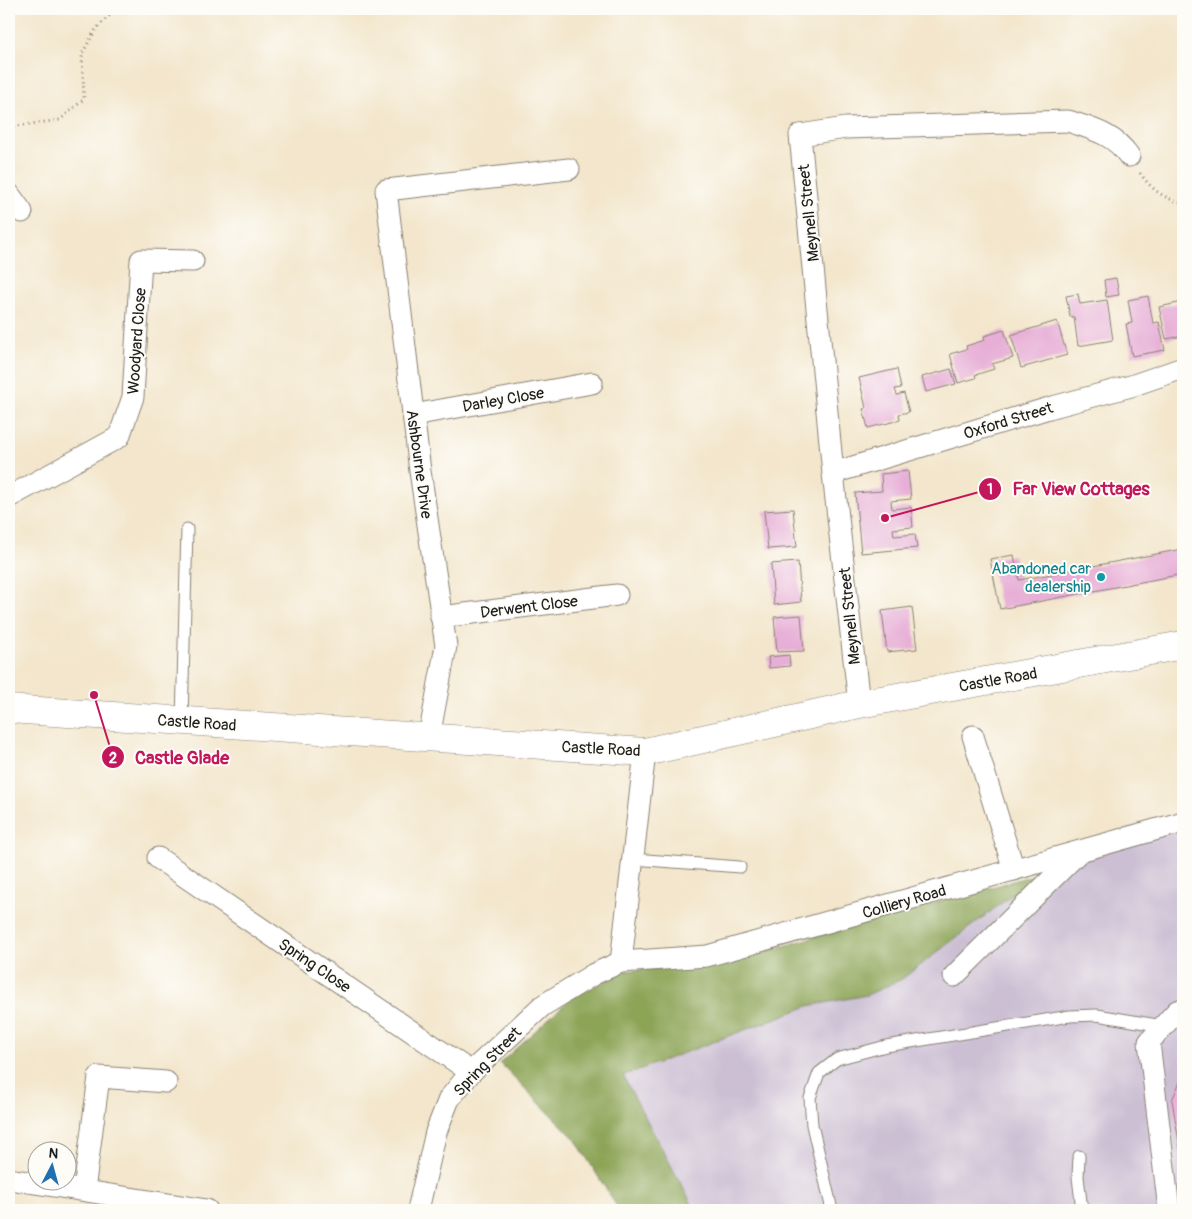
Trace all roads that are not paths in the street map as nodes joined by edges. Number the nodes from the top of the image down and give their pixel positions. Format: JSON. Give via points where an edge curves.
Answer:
{"nodes":[{"id":1,"x":1129,"y":156,"type":"road end"},
{"id":2,"x":569,"y":169,"type":"dead end"},
{"id":3,"x":9,"y":194,"type":"edge"},
{"id":4,"x":22,"y":212,"type":"dead end"},
{"id":5,"x":193,"y":261,"type":"dead end"},
{"id":6,"x":1183,"y":368,"type":"edge"},
{"id":7,"x":592,"y":383,"type":"dead end"},
{"id":8,"x":413,"y":416,"type":"junction"},
{"id":9,"x":833,"y":474,"type":"junction"},
{"id":10,"x":9,"y":497,"type":"edge"},
{"id":11,"x":187,"y":529,"type":"dead end"},
{"id":12,"x":617,"y":595,"type":"dead end"},
{"id":13,"x":441,"y":617,"type":"junction"},
{"id":14,"x":1183,"y":645,"type":"edge"},
{"id":15,"x":859,"y":704,"type":"junction"},
{"id":16,"x":9,"y":709,"type":"edge"},
{"id":17,"x":182,"y":720,"type":"junction"},
{"id":18,"x":973,"y":736,"type":"dead end"},
{"id":19,"x":429,"y":737,"type":"junction"},
{"id":20,"x":645,"y":752,"type":"junction"},
{"id":21,"x":1183,"y":822,"type":"edge"},
{"id":22,"x":1080,"y":851,"type":"junction"},
{"id":23,"x":158,"y":858,"type":"dead end"},
{"id":24,"x":633,"y":859,"type":"junction"},
{"id":25,"x":740,"y":867,"type":"dead end"},
{"id":26,"x":1014,"y":870,"type":"junction"},
{"id":27,"x":621,"y":962,"type":"junction"},
{"id":28,"x":954,"y":976,"type":"dead end"},
{"id":29,"x":1183,"y":1009,"type":"edge"},
{"id":30,"x":1163,"y":1026,"type":"junction"},
{"id":31,"x":471,"y":1072,"type":"junction"},
{"id":32,"x":166,"y":1082,"type":"dead end"},
{"id":33,"x":1079,"y":1156,"type":"dead end"},
{"id":34,"x":9,"y":1179,"type":"edge"},
{"id":35,"x":84,"y":1190,"type":"junction"},
{"id":36,"x":208,"y":1210,"type":"edge"},
{"id":37,"x":418,"y":1210,"type":"edge"},
{"id":38,"x":832,"y":1210,"type":"edge"},
{"id":39,"x":1082,"y":1210,"type":"edge"},
{"id":40,"x":1169,"y":1210,"type":"edge"}],
"edges":[{"from":1,"to":9,"type":"street","name":"Meynell Street","via":[[1114,139],[1068,121],[846,128],[800,135]]},
{"from":2,"to":8,"type":"street","name":"Ashbourne Drive","via":[[386,190]]},
{"from":3,"to":4,"type":"street"},
{"from":5,"to":10,"type":"street","name":"Woodyard Close","via":[[141,260],[133,397],[119,437]]},
{"from":6,"to":9,"type":"street","name":"Oxford Street"},
{"from":7,"to":8,"type":"street","name":"Darley Close"},
{"from":8,"to":13,"type":"street","name":"Ashbourne Drive"},
{"from":9,"to":15,"type":"street","name":"Meynell Street"},
{"from":11,"to":17,"type":"lane"},
{"from":12,"to":13,"type":"street","name":"Derwent Close"},
{"from":13,"to":19,"type":"street","name":"Ashbourne Drive","via":[[446,646]]},
{"from":14,"to":15,"type":"street","name":"Castle Road"},
{"from":15,"to":20,"type":"street","name":"Castle Road"},
{"from":16,"to":17,"type":"street","name":"Castle Road"},
{"from":17,"to":19,"type":"street","name":"Castle Road"},
{"from":18,"to":26,"type":"street"},
{"from":19,"to":20,"type":"street","name":"Castle Road"},
{"from":20,"to":24,"type":"street"},
{"from":21,"to":22,"type":"street","name":"Colliery Road"},
{"from":22,"to":26,"type":"street","name":"Colliery Road"},
{"from":22,"to":28,"type":"street"},
{"from":23,"to":31,"type":"street","name":"Spring Close"},
{"from":24,"to":25,"type":"lane"},
{"from":24,"to":27,"type":"street"},
{"from":26,"to":27,"type":"street","name":"Colliery Road","via":[[708,956]]},
{"from":27,"to":31,"type":"street","name":"Spring Street","via":[[594,974],[542,1006]]},
{"from":29,"to":30,"type":"street"},
{"from":30,"to":38,"type":"lane","via":[[1097,1015],[1070,1016],[886,1046],[837,1059],[819,1073],[810,1098],[812,1125]]},
{"from":30,"to":40,"type":"street","via":[[1149,1042]]},
{"from":31,"to":37,"type":"street","name":"Spring Street","via":[[449,1100],[436,1132]]},
{"from":32,"to":35,"type":"street","via":[[99,1077]]},
{"from":33,"to":39,"type":"lane"},
{"from":34,"to":35,"type":"street"},
{"from":35,"to":36,"type":"street"}]}
